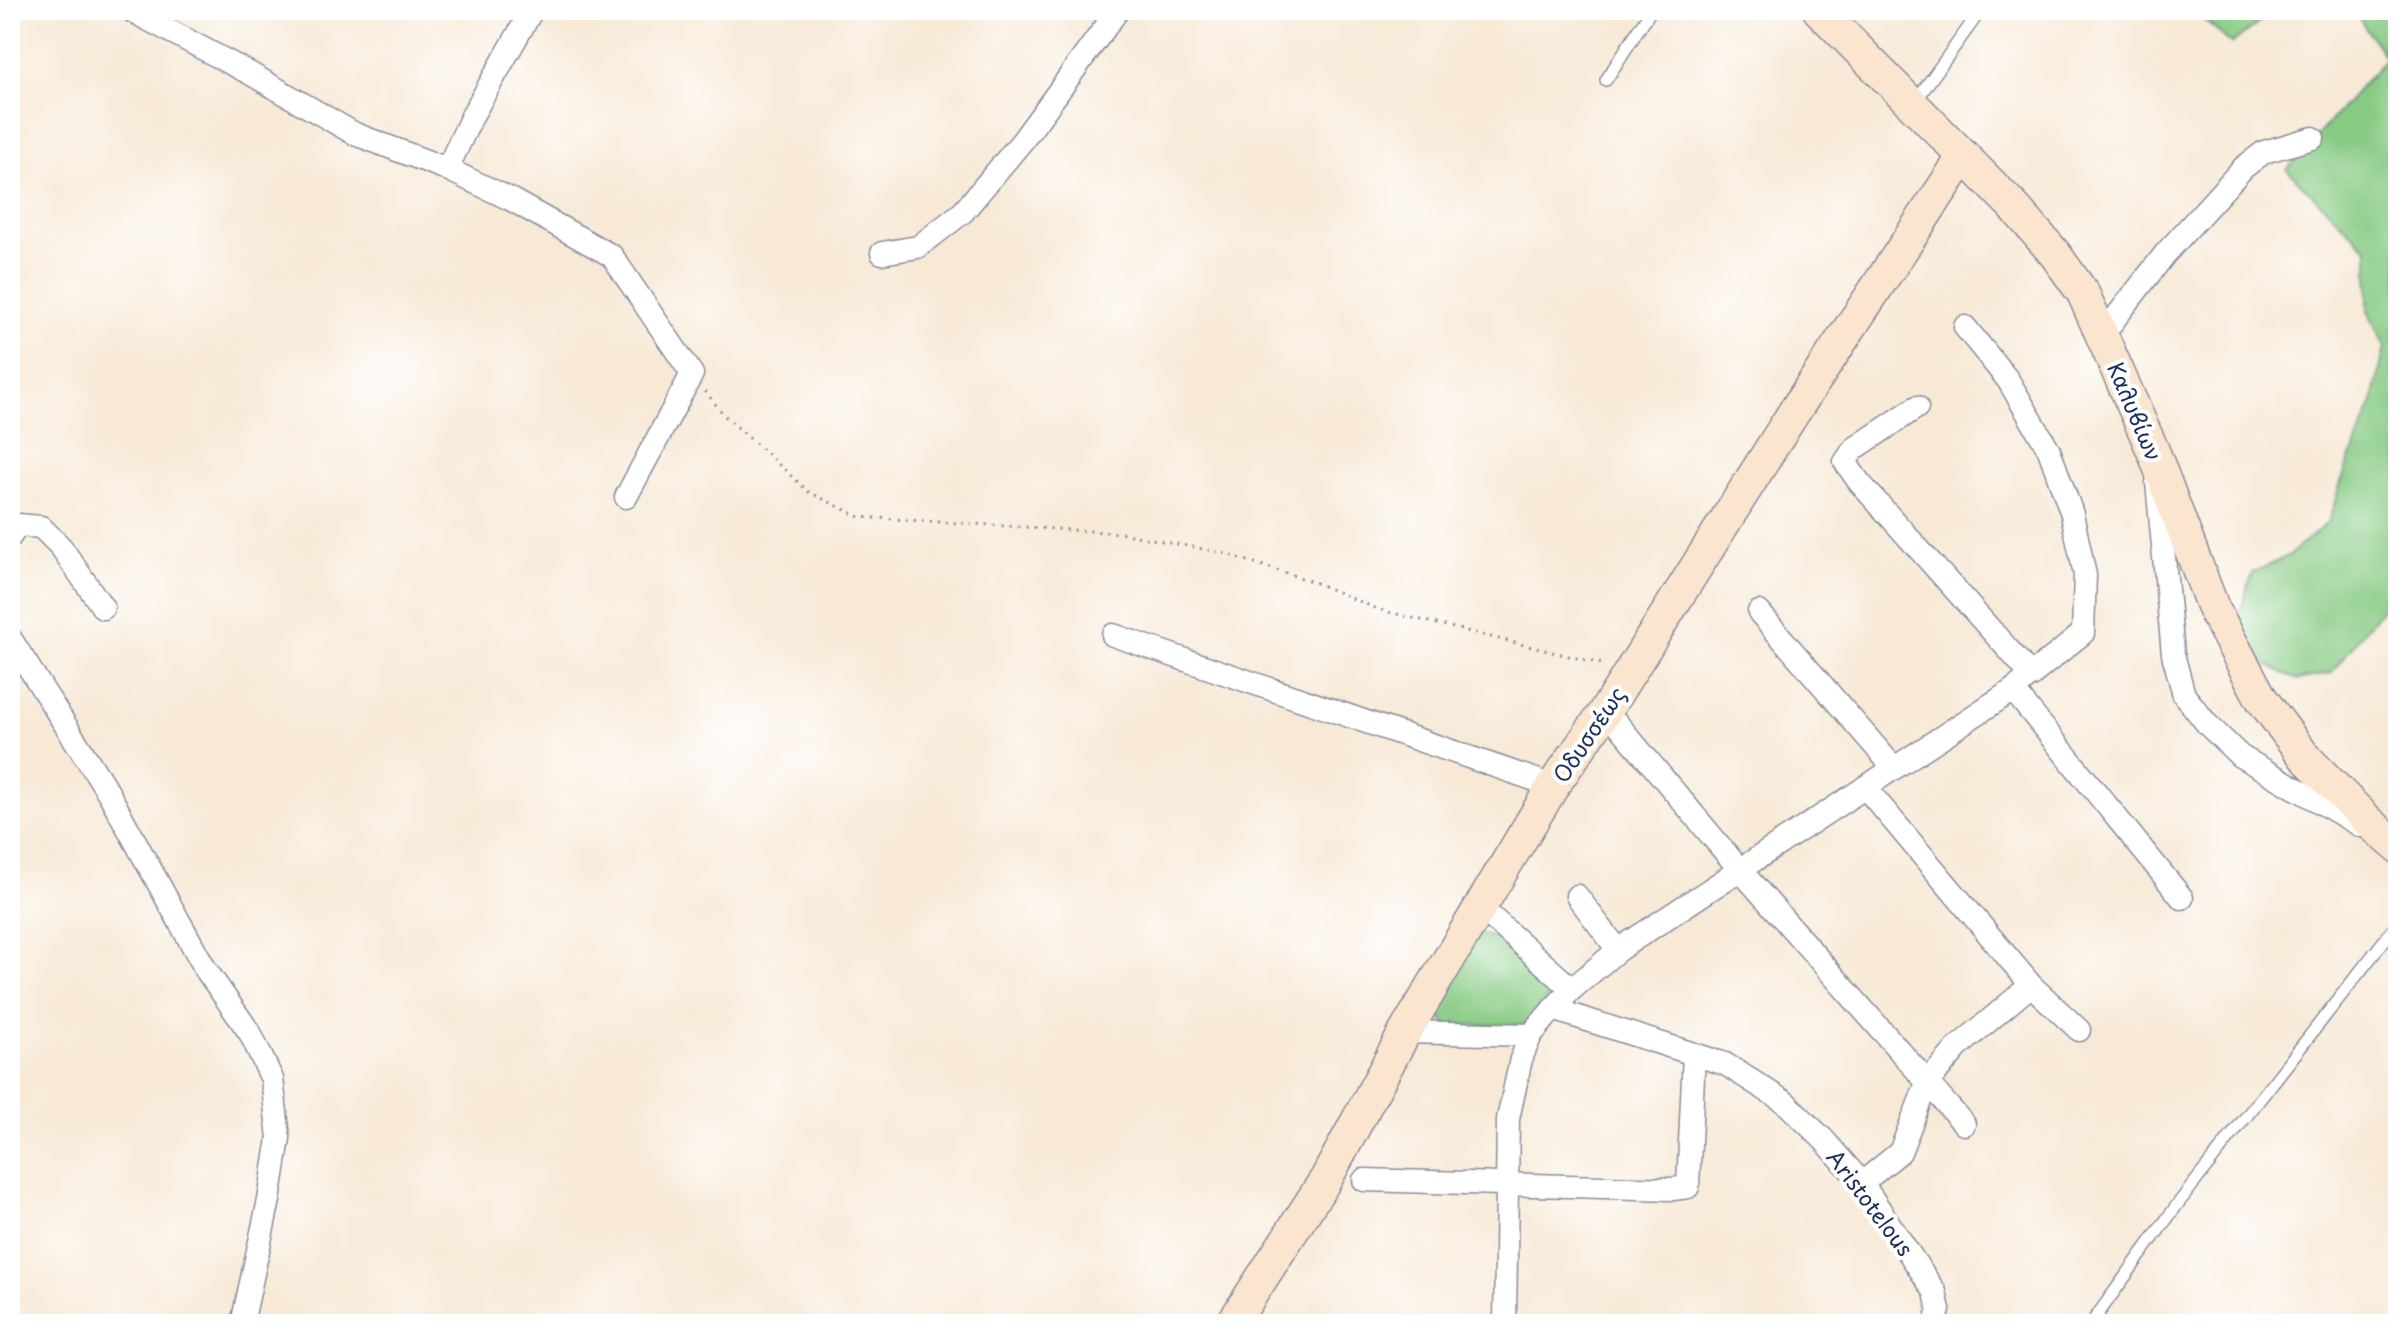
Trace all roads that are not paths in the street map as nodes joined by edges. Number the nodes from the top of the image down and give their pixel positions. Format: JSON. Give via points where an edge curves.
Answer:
{"nodes":[{"id":1,"x":130,"y":10,"type":"edge"},
{"id":2,"x":532,"y":10,"type":"edge"},
{"id":3,"x":1118,"y":10,"type":"edge"},
{"id":4,"x":1651,"y":10,"type":"edge"},
{"id":5,"x":1819,"y":10,"type":"edge"},
{"id":6,"x":1981,"y":10,"type":"edge"},
{"id":7,"x":1606,"y":80,"type":"dead end"},
{"id":8,"x":1913,"y":103,"type":"junction"},
{"id":9,"x":2313,"y":138,"type":"dead end"},
{"id":10,"x":1964,"y":156,"type":"junction"},
{"id":11,"x":447,"y":169,"type":"junction"},
{"id":12,"x":882,"y":253,"type":"dead end"},
{"id":13,"x":1965,"y":327,"type":"dead end"},
{"id":14,"x":2103,"y":334,"type":"junction"},
{"id":15,"x":1917,"y":407,"type":"dead end"},
{"id":16,"x":2154,"y":453,"type":"junction"},
{"id":17,"x":626,"y":497,"type":"dead end"},
{"id":18,"x":10,"y":537,"type":"edge"},
{"id":19,"x":103,"y":608,"type":"dead end"},
{"id":20,"x":1759,"y":612,"type":"dead end"},
{"id":21,"x":1113,"y":635,"type":"dead end"},
{"id":22,"x":10,"y":638,"type":"edge"},
{"id":23,"x":2032,"y":676,"type":"junction"},
{"id":24,"x":2013,"y":690,"type":"junction"},
{"id":25,"x":1606,"y":710,"type":"junction"},
{"id":26,"x":1893,"y":767,"type":"junction"},
{"id":27,"x":1553,"y":786,"type":"junction"},
{"id":28,"x":1865,"y":787,"type":"junction"},
{"id":29,"x":2398,"y":848,"type":"edge"},
{"id":30,"x":1741,"y":871,"type":"junction"},
{"id":31,"x":1577,"y":896,"type":"dead end"},
{"id":32,"x":2182,"y":898,"type":"dead end"},
{"id":33,"x":1480,"y":907,"type":"junction"},
{"id":34,"x":2398,"y":923,"type":"edge"},
{"id":35,"x":1618,"y":950,"type":"junction"},
{"id":36,"x":2031,"y":985,"type":"junction"},
{"id":37,"x":1572,"y":989,"type":"junction"},
{"id":38,"x":1553,"y":1009,"type":"junction"},
{"id":39,"x":2079,"y":1030,"type":"dead end"},
{"id":40,"x":1405,"y":1032,"type":"junction"},
{"id":41,"x":1531,"y":1035,"type":"junction"},
{"id":42,"x":1694,"y":1054,"type":"junction"},
{"id":43,"x":1927,"y":1083,"type":"junction"},
{"id":44,"x":1964,"y":1124,"type":"dead end"},
{"id":45,"x":1364,"y":1180,"type":"dead end"},
{"id":46,"x":1862,"y":1183,"type":"junction"},
{"id":47,"x":1508,"y":1186,"type":"junction"},
{"id":48,"x":2093,"y":1321,"type":"dead end"},
{"id":49,"x":242,"y":1324,"type":"edge"},
{"id":50,"x":1232,"y":1324,"type":"edge"},
{"id":51,"x":1505,"y":1324,"type":"edge"},
{"id":52,"x":1935,"y":1324,"type":"edge"}],
"edges":[{"from":1,"to":11,"type":"street","via":[[355,134]]},
{"from":2,"to":11,"type":"street"},
{"from":3,"to":12,"type":"street","via":[[963,212],[918,247]]},
{"from":4,"to":7,"type":"lane"},
{"from":5,"to":8,"type":"street","name":"Καλυβίων"},
{"from":6,"to":8,"type":"lane"},
{"from":8,"to":10,"type":"street","name":"Καλυβίων"},
{"from":9,"to":14,"type":"street","via":[[2264,152],[2243,168],[2165,254]]},
{"from":10,"to":14,"type":"street","name":"Καλυβίων","via":[[2055,254]]},
{"from":10,"to":25,"type":"street","name":"Οδυσσέως","via":[[1802,399]]},
{"from":11,"to":17,"type":"street","via":[[612,256],[692,374]]},
{"from":13,"to":23,"type":"street","via":[[2008,380],[2049,450],[2072,514],[2085,575],[2083,633]]},
{"from":14,"to":16,"type":"street","name":"Καλυβίων"},
{"from":15,"to":23,"type":"street","via":[[1854,449],[1845,462]]},
{"from":16,"to":29,"type":"street","name":"Καλυβίων","via":[[2213,608],[2261,698],[2304,756]]},
{"from":16,"to":29,"type":"street","via":[[2173,654],[2184,695],[2240,756]]},
{"from":18,"to":19,"type":"street","via":[[18,525],[41,527]]},
{"from":20,"to":26,"type":"street"},
{"from":21,"to":27,"type":"street"},
{"from":22,"to":49,"type":"street","via":[[108,792],[272,1079],[279,1138]]},
{"from":23,"to":24,"type":"street"},
{"from":24,"to":26,"type":"street"},
{"from":24,"to":32,"type":"street"},
{"from":25,"to":27,"type":"street","name":"Οδυσσέως"},
{"from":25,"to":30,"type":"street"},
{"from":26,"to":28,"type":"street"},
{"from":27,"to":33,"type":"street","name":"Οδυσσέως"},
{"from":28,"to":30,"type":"street"},
{"from":28,"to":36,"type":"street"},
{"from":30,"to":35,"type":"street"},
{"from":30,"to":43,"type":"street"},
{"from":31,"to":35,"type":"street"},
{"from":33,"to":37,"type":"street"},
{"from":33,"to":40,"type":"street","name":"Οδυσσέως"},
{"from":34,"to":48,"type":"lane"},
{"from":35,"to":37,"type":"street"},
{"from":36,"to":39,"type":"street"},
{"from":36,"to":43,"type":"street","via":[[1958,1047]]},
{"from":37,"to":38,"type":"street"},
{"from":38,"to":41,"type":"street"},
{"from":38,"to":42,"type":"street","name":"Aristotelous"},
{"from":40,"to":41,"type":"street"},
{"from":40,"to":50,"type":"street","name":"Οδυσσέως","via":[[1326,1179]]},
{"from":41,"to":47,"type":"street","via":[[1508,1119]]},
{"from":42,"to":46,"type":"street","name":"Aristotelous","via":[[1725,1064],[1785,1102]]},
{"from":42,"to":47,"type":"street","via":[[1688,1187]]},
{"from":43,"to":44,"type":"street"},
{"from":43,"to":46,"type":"street","via":[[1900,1152]]},
{"from":45,"to":47,"type":"street"},
{"from":46,"to":52,"type":"street","name":"Aristotelous","via":[[1935,1292]]},
{"from":47,"to":51,"type":"street"}]}
